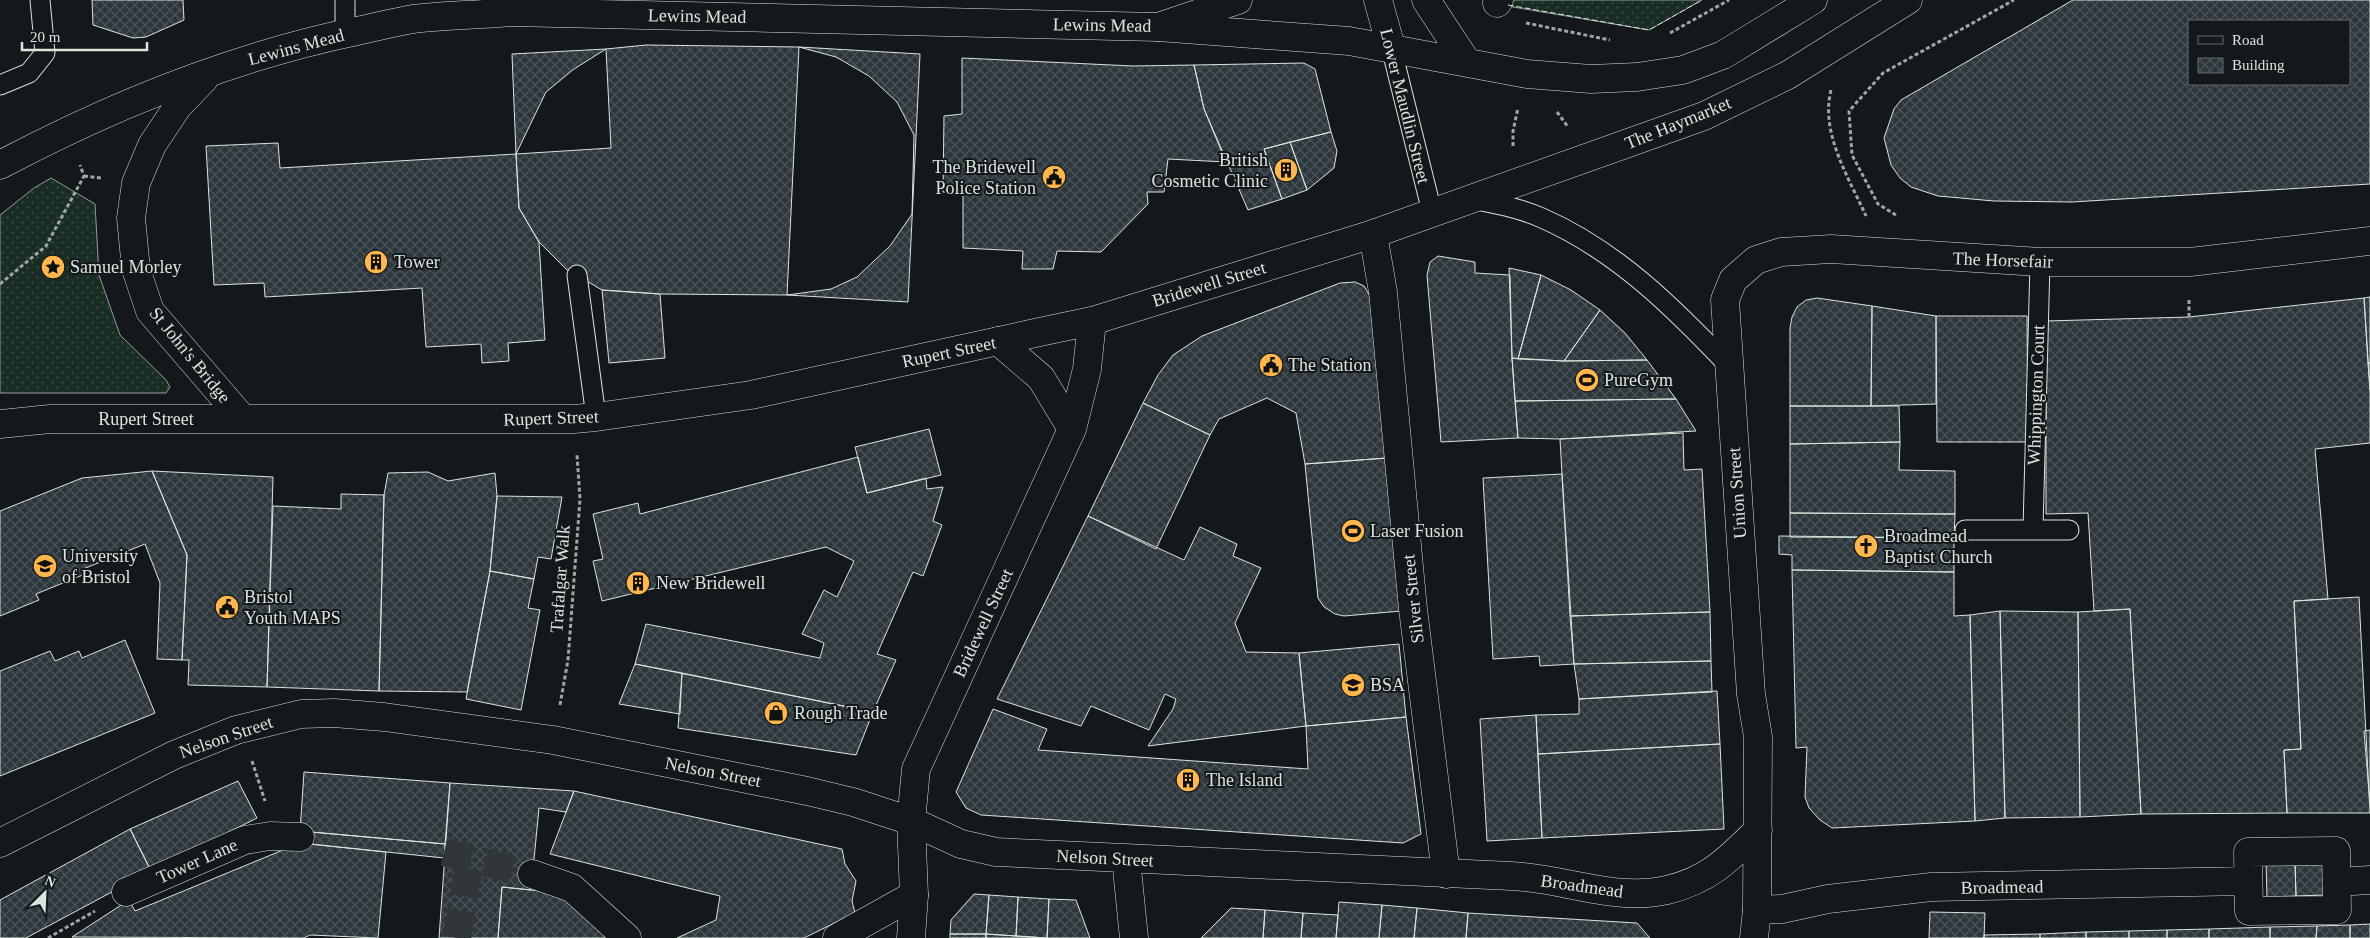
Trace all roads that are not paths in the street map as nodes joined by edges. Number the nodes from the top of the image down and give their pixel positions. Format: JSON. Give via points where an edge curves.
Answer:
{"nodes":[{"id":1,"x":40,"y":0,"type":"edge"},
{"id":2,"x":345,"y":0,"type":"edge"},
{"id":3,"x":1238,"y":0,"type":"edge"},
{"id":4,"x":1378,"y":0,"type":"edge"},
{"id":5,"x":1426,"y":0,"type":"edge"},
{"id":6,"x":1813,"y":0,"type":"edge"},
{"id":7,"x":1908,"y":0,"type":"edge"},
{"id":8,"x":1158,"y":26,"type":"junction"},
{"id":9,"x":345,"y":34,"type":"junction"},
{"id":10,"x":1391,"y":47,"type":"junction"},
{"id":11,"x":1466,"y":61,"type":"junction"},
{"id":12,"x":209,"y":73,"type":"junction"},
{"id":13,"x":0,"y":85,"type":"edge"},
{"id":14,"x":0,"y":165,"type":"edge"},
{"id":15,"x":1467,"y":198,"type":"junction"},
{"id":16,"x":1432,"y":212,"type":"junction"},
{"id":17,"x":1373,"y":234,"type":"junction"},
{"id":18,"x":2370,"y":242,"type":"edge"},
{"id":19,"x":2040,"y":262,"type":"junction"},
{"id":20,"x":577,"y":275,"type":"dead end"},
{"id":21,"x":1092,"y":321,"type":"junction"},
{"id":22,"x":998,"y":341,"type":"junction"},
{"id":23,"x":1730,"y":367,"type":"junction"},
{"id":24,"x":242,"y":418,"type":"junction"},
{"id":25,"x":585,"y":418,"type":"junction"},
{"id":26,"x":0,"y":424,"type":"edge"},
{"id":27,"x":1072,"y":429,"type":"junction"},
{"id":28,"x":2032,"y":529,"type":"junction"},
{"id":29,"x":1965,"y":530,"type":"dead end"},
{"id":30,"x":2069,"y":530,"type":"dead end"},
{"id":31,"x":910,"y":821,"type":"junction"},
{"id":32,"x":1758,"y":830,"type":"junction"},
{"id":33,"x":300,"y":837,"type":"dead end"},
{"id":34,"x":0,"y":843,"type":"edge"},
{"id":35,"x":1126,"y":859,"type":"junction"},
{"id":36,"x":532,"y":874,"type":"tunnel mouth"},
{"id":37,"x":1446,"y":874,"type":"junction"},
{"id":38,"x":2370,"y":880,"type":"edge"},
{"id":39,"x":2248,"y":881,"type":"junction"},
{"id":40,"x":2337,"y":882,"type":"junction"},
{"id":41,"x":126,"y":892,"type":"dead end"},
{"id":42,"x":914,"y":895,"type":"junction"},
{"id":43,"x":1770,"y":909,"type":"junction"},
{"id":44,"x":627,"y":938,"type":"edge"},
{"id":45,"x":837,"y":938,"type":"edge"},
{"id":46,"x":911,"y":938,"type":"edge"},
{"id":47,"x":1134,"y":938,"type":"edge"},
{"id":48,"x":1754,"y":938,"type":"edge"}],
"edges":[{"from":1,"to":13,"type":"lane","via":[[45,52],[29,73]]},
{"from":2,"to":9,"type":"lane"},
{"from":3,"to":8,"type":"street"},
{"from":4,"to":10,"type":"street","name":"Lower Maudlin Street"},
{"from":5,"to":11,"type":"street"},
{"from":6,"to":11,"type":"street","via":[[1722,55],[1683,70],[1591,79],[1527,74]]},
{"from":7,"to":15,"type":"street","name":"The Haymarket","via":[[1788,75],[1704,116]]},
{"from":8,"to":9,"type":"street","name":"Lewins Mead","via":[[512,12],[413,19]]},
{"from":8,"to":10,"type":"street","name":"Lewins Mead","via":[[1321,38]]},
{"from":9,"to":12,"type":"street","name":"Lewins Mead","via":[[282,48]]},
{"from":10,"to":11,"type":"street"},
{"from":10,"to":16,"type":"lane","name":"Lower Maudlin Street"},
{"from":12,"to":14,"type":"street","name":"Lewins Mead","via":[[115,108]]},
{"from":12,"to":24,"type":"street","name":"St John's Bridge","via":[[178,106],[152,145],[136,183],[131,218],[136,269],[150,310]]},
{"from":15,"to":16,"type":"street","name":"The Haymarket"},
{"from":15,"to":23,"type":"lane","via":[[1541,218],[1589,242],[1654,290]]},
{"from":16,"to":17,"type":"street","name":"Bridewell Street"},
{"from":17,"to":21,"type":"street","name":"Bridewell Street"},
{"from":17,"to":37,"type":"street","name":"Silver Street","via":[[1383,292],[1414,609]]},
{"from":18,"to":19,"type":"street","name":"The Horsefair","via":[[2190,262]]},
{"from":19,"to":23,"type":"street","name":"The Horsefair","via":[[1814,250],[1781,252],[1756,260],[1734,280],[1725,300]]},
{"from":19,"to":28,"type":"lane","name":"Whippington Court"},
{"from":20,"to":25,"type":"lane"},
{"from":21,"to":22,"type":"street","name":"Rupert Street"},
{"from":21,"to":27,"type":"street","name":"Bridewell Street","via":[[1087,368]]},
{"from":22,"to":25,"type":"street","name":"Rupert Street","via":[[751,395]]},
{"from":22,"to":27,"type":"street","via":[[1041,378]]},
{"from":23,"to":32,"type":"street","name":"Union Street","via":[[1751,694],[1758,737]]},
{"from":24,"to":25,"type":"street","name":"Rupert Street"},
{"from":24,"to":26,"type":"street","name":"Rupert Street","via":[[50,419]]},
{"from":27,"to":31,"type":"street","name":"Bridewell Street","via":[[916,769]]},
{"from":28,"to":29,"type":"lane"},
{"from":28,"to":30,"type":"lane"},
{"from":31,"to":34,"type":"street","name":"Nelson Street","via":[[807,791],[553,740],[334,713],[301,714],[236,730],[174,755]]},
{"from":31,"to":35,"type":"street","name":"Nelson Street","via":[[962,844],[996,852]]},
{"from":31,"to":42,"type":"street","name":"Bridewell Street"},
{"from":32,"to":37,"type":"street","name":"Broadmead","via":[[1714,871],[1696,881],[1666,890],[1622,893],[1514,876]]},
{"from":32,"to":43,"type":"street","name":"Union Street"},
{"from":33,"to":41,"type":"street","name":"Tower Lane","via":[[270,827]]},
{"from":35,"to":37,"type":"street","name":"Nelson Street"},
{"from":35,"to":47,"type":"street"},
{"from":36,"to":44,"type":"street","via":[[572,888]]},
{"from":38,"to":40,"type":"street"},
{"from":39,"to":40,"type":"street","via":[[2249,912],[2337,910]]},
{"from":39,"to":40,"type":"street","via":[[2248,852],[2336,851]]},
{"from":39,"to":43,"type":"street","name":"Broadmead","via":[[1931,887]]},
{"from":42,"to":45,"type":"street"},
{"from":42,"to":46,"type":"street","name":"Bridewell Street"},
{"from":43,"to":48,"type":"street","name":"Union Street"}]}
